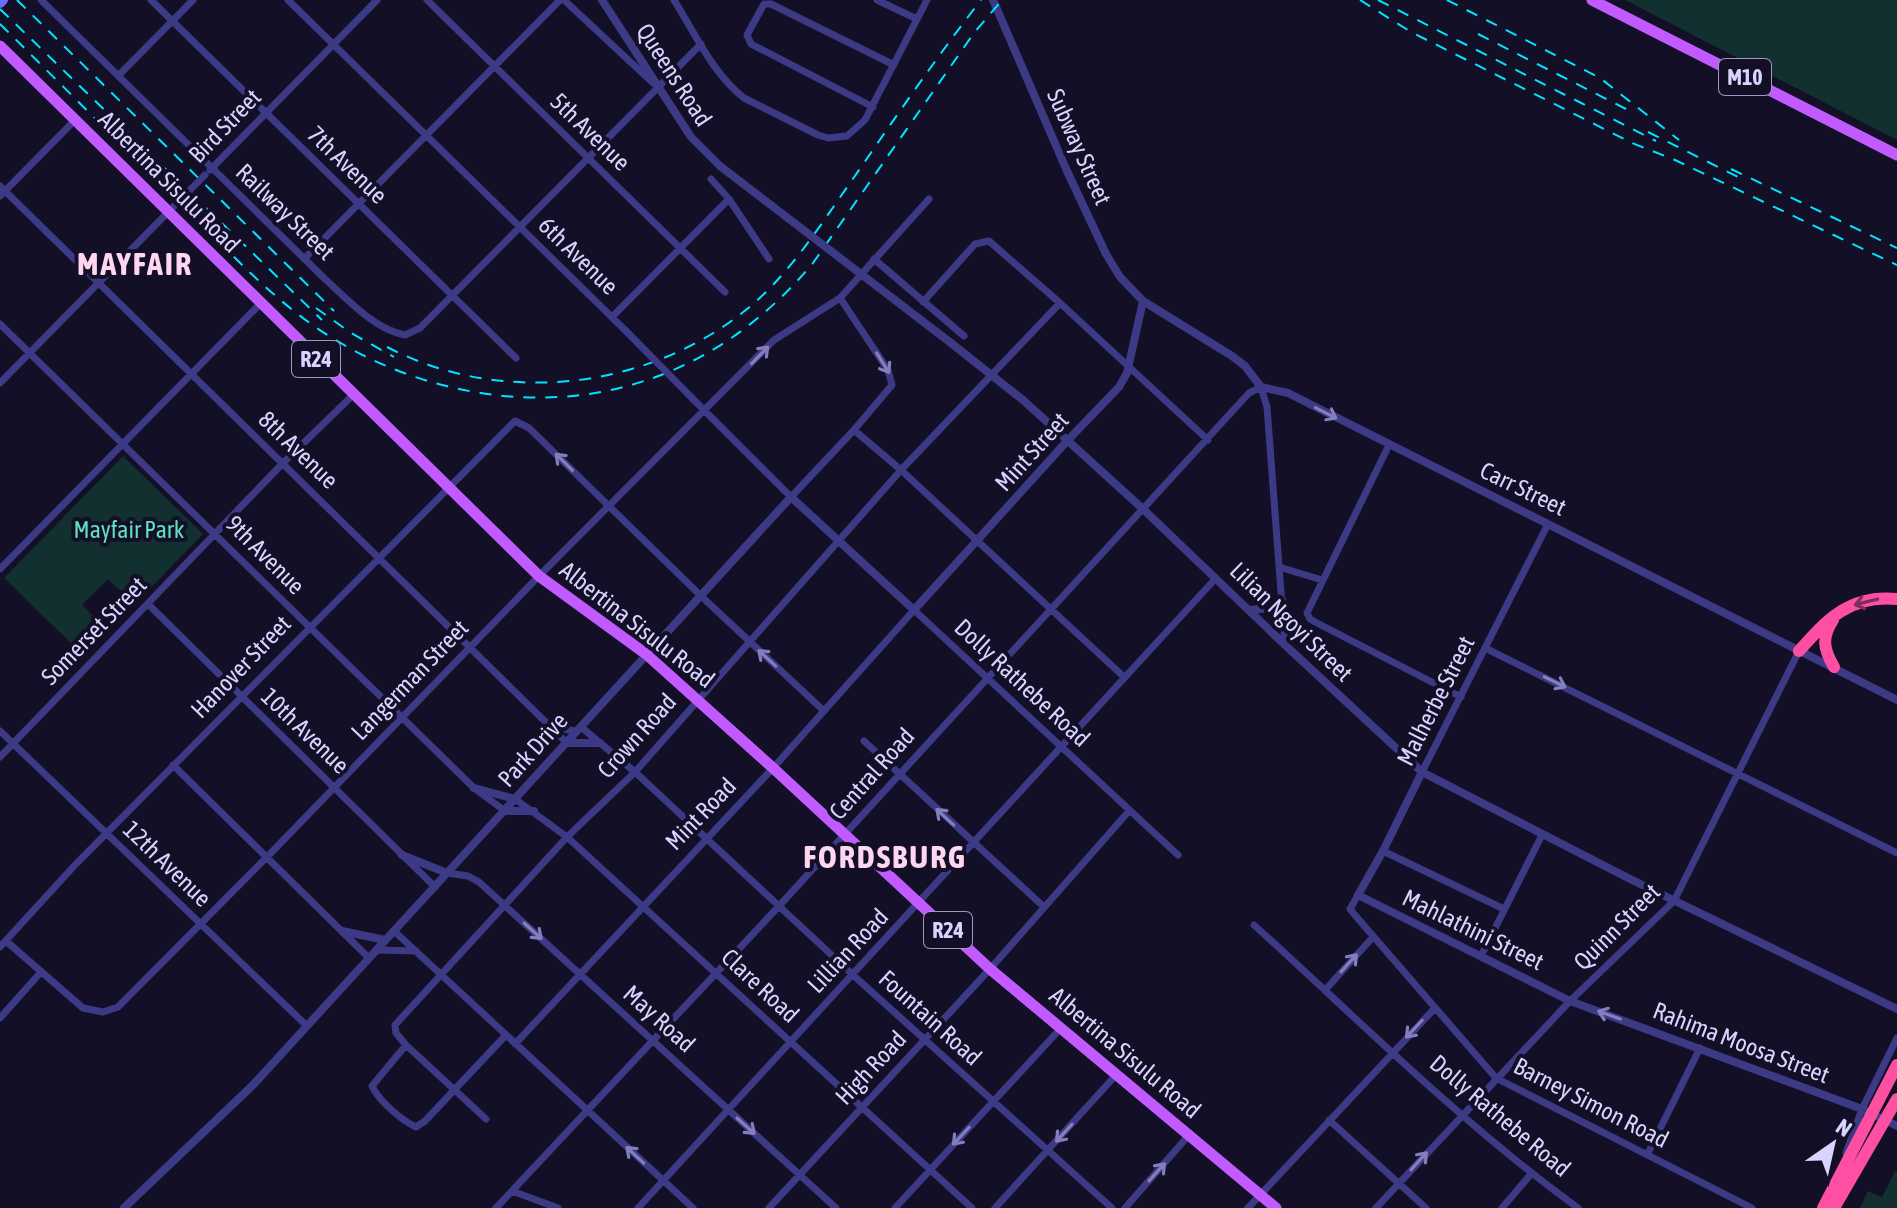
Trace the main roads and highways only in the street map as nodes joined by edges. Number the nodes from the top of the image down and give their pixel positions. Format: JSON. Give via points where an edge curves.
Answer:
{"nodes":[{"id":1,"x":1592,"y":0,"type":"edge"},
{"id":2,"x":0,"y":46,"type":"edge"},
{"id":3,"x":1897,"y":155,"type":"edge"},
{"id":4,"x":1897,"y":599,"type":"edge"},
{"id":5,"x":1840,"y":611,"type":"junction"},
{"id":6,"x":1799,"y":651,"type":"road end"},
{"id":7,"x":1834,"y":667,"type":"road end"},
{"id":8,"x":1897,"y":1065,"type":"edge"},
{"id":9,"x":1897,"y":1099,"type":"edge"},
{"id":10,"x":1276,"y":1208,"type":"edge"},
{"id":11,"x":1825,"y":1208,"type":"edge"},
{"id":12,"x":1834,"y":1208,"type":"edge"}],
"edges":[{"from":1,"to":3,"type":"main road","number":"M10"},
{"from":2,"to":10,"type":"main road","name":"Albertina Sisulu Road","number":"R24","via":[[539,576],[646,654],[990,969]]},
{"from":4,"to":5,"type":"highway","one_way":true,"via":[[1872,600]]},
{"from":5,"to":6,"type":"highway"},
{"from":5,"to":7,"type":"highway","via":[[1825,635]]},
{"from":8,"to":11,"type":"highway","bridge":true},
{"from":9,"to":12,"type":"highway","bridge":true}]}
